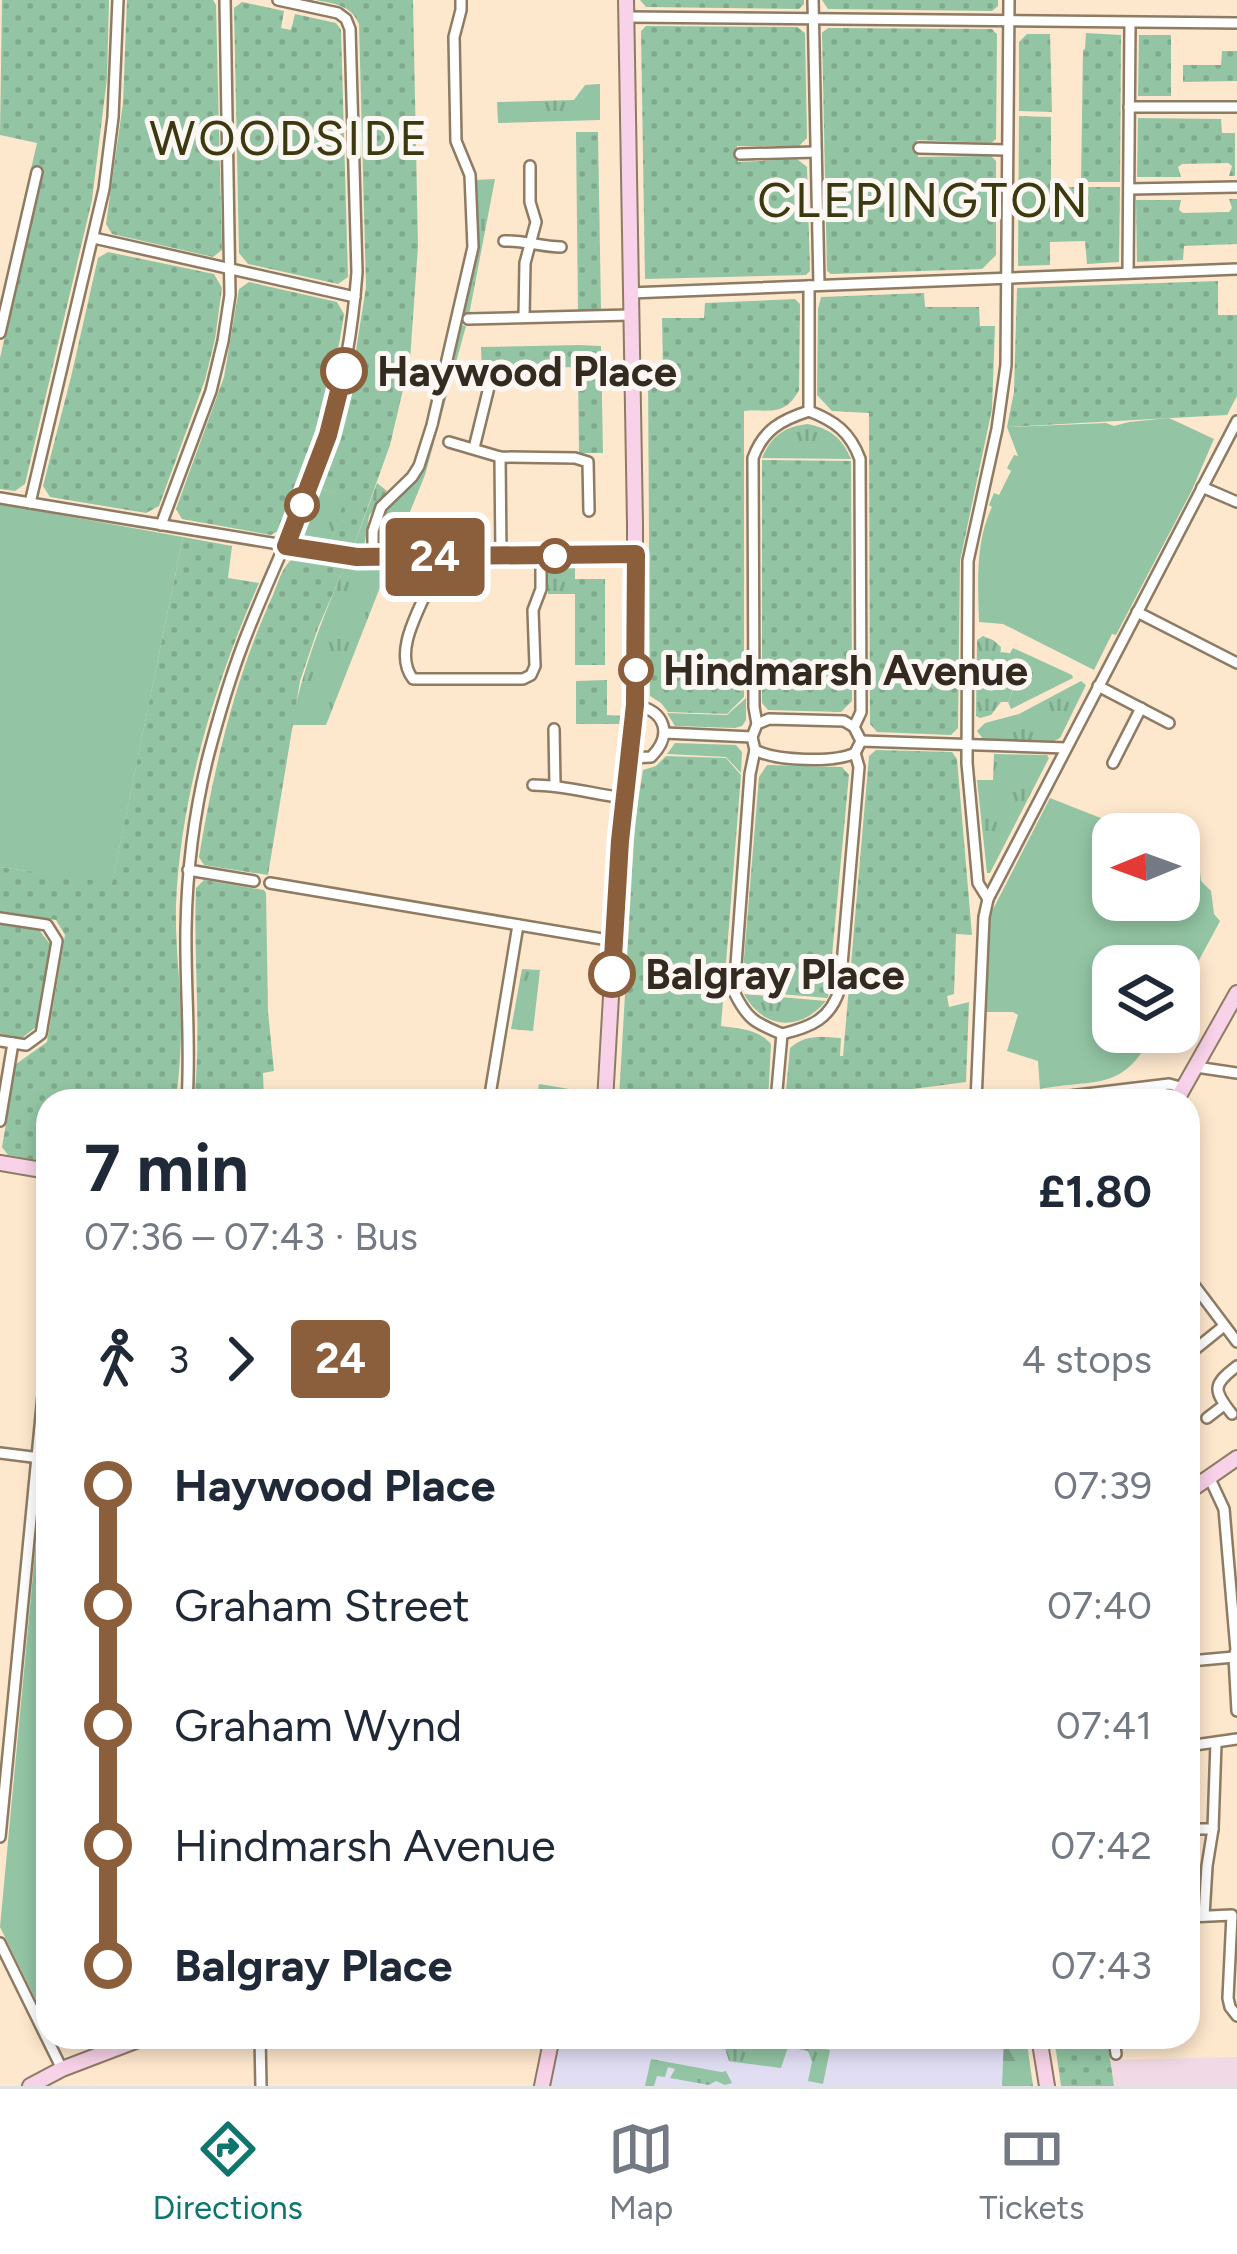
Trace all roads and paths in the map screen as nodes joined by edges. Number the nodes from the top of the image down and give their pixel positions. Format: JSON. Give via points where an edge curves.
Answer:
{"nodes":[{"id":1,"x":118,"y":0,"type":"edge"},
{"id":2,"x":225,"y":0,"type":"edge"},
{"id":3,"x":278,"y":0,"type":"edge"},
{"id":4,"x":461,"y":0,"type":"edge"},
{"id":5,"x":626,"y":0,"type":"edge"},
{"id":6,"x":813,"y":0,"type":"edge"},
{"id":7,"x":1009,"y":0,"type":"edge"},
{"id":8,"x":627,"y":17,"type":"junction"},
{"id":9,"x":814,"y":18,"type":"junction"},
{"id":10,"x":1009,"y":21,"type":"junction"},
{"id":11,"x":1130,"y":23,"type":"junction"},
{"id":12,"x":1237,"y":23,"type":"edge"},
{"id":13,"x":1130,"y":107,"type":"junction"},
{"id":14,"x":1237,"y":107,"type":"edge"},
{"id":15,"x":919,"y":148,"type":"dead end"},
{"id":16,"x":1007,"y":149,"type":"junction"},
{"id":17,"x":816,"y":152,"type":"junction"},
{"id":18,"x":740,"y":154,"type":"dead end"},
{"id":19,"x":530,"y":166,"type":"dead end"},
{"id":20,"x":37,"y":172,"type":"dead end"},
{"id":21,"x":1237,"y":187,"type":"edge"},
{"id":22,"x":1129,"y":188,"type":"junction"},
{"id":23,"x":94,"y":238,"type":"junction"},
{"id":24,"x":504,"y":241,"type":"dead end"},
{"id":25,"x":530,"y":244,"type":"junction"},
{"id":26,"x":560,"y":247,"type":"dead end"},
{"id":27,"x":231,"y":269,"type":"junction"},
{"id":28,"x":1237,"y":269,"type":"edge"},
{"id":29,"x":1128,"y":273,"type":"junction"},
{"id":30,"x":1006,"y":278,"type":"junction"},
{"id":31,"x":814,"y":285,"type":"junction"},
{"id":32,"x":630,"y":292,"type":"junction"},
{"id":33,"x":355,"y":297,"type":"junction"},
{"id":34,"x":631,"y":315,"type":"junction"},
{"id":35,"x":524,"y":317,"type":"junction"},
{"id":36,"x":468,"y":319,"type":"dead end"},
{"id":37,"x":0,"y":333,"type":"edge"},
{"id":38,"x":489,"y":387,"type":"dead end"},
{"id":39,"x":808,"y":412,"type":"junction"},
{"id":40,"x":1237,"y":421,"type":"edge"},
{"id":41,"x":448,"y":442,"type":"dead end"},
{"id":42,"x":474,"y":448,"type":"junction"},
{"id":43,"x":500,"y":458,"type":"junction"},
{"id":44,"x":1202,"y":487,"type":"junction"},
{"id":45,"x":0,"y":498,"type":"edge"},
{"id":46,"x":30,"y":502,"type":"junction"},
{"id":47,"x":1237,"y":502,"type":"edge"},
{"id":48,"x":589,"y":512,"type":"dead end"},
{"id":49,"x":161,"y":525,"type":"junction"},
{"id":50,"x":286,"y":546,"type":"junction"},
{"id":51,"x":636,"y":554,"type":"junction"},
{"id":52,"x":501,"y":556,"type":"junction"},
{"id":53,"x":541,"y":556,"type":"junction"},
{"id":54,"x":373,"y":557,"type":"junction"},
{"id":55,"x":431,"y":582,"type":"dead end"},
{"id":56,"x":419,"y":612,"type":"junction"},
{"id":57,"x":1137,"y":612,"type":"junction"},
{"id":58,"x":436,"y":618,"type":"dead end"},
{"id":59,"x":1237,"y":663,"type":"edge"},
{"id":60,"x":1098,"y":686,"type":"junction"},
{"id":61,"x":635,"y":705,"type":"junction"},
{"id":62,"x":1141,"y":708,"type":"junction"},
{"id":63,"x":1169,"y":722,"type":"dead end"},
{"id":64,"x":757,"y":724,"type":"junction"},
{"id":65,"x":854,"y":727,"type":"junction"},
{"id":66,"x":554,"y":729,"type":"dead end"},
{"id":67,"x":665,"y":734,"type":"junction"},
{"id":68,"x":752,"y":737,"type":"junction"},
{"id":69,"x":861,"y":740,"type":"junction"},
{"id":70,"x":967,"y":744,"type":"junction"},
{"id":71,"x":1066,"y":748,"type":"junction"},
{"id":72,"x":755,"y":750,"type":"junction"},
{"id":73,"x":855,"y":753,"type":"junction"},
{"id":74,"x":629,"y":758,"type":"junction"},
{"id":75,"x":1113,"y":763,"type":"dead end"},
{"id":76,"x":532,"y":785,"type":"dead end"},
{"id":77,"x":555,"y":785,"type":"junction"},
{"id":78,"x":624,"y":798,"type":"junction"},
{"id":79,"x":188,"y":870,"type":"junction"},
{"id":80,"x":254,"y":881,"type":"dead end"},
{"id":81,"x":270,"y":883,"type":"dead end"},
{"id":82,"x":988,"y":899,"type":"junction"},
{"id":83,"x":0,"y":918,"type":"edge"},
{"id":84,"x":518,"y":925,"type":"junction"},
{"id":85,"x":614,"y":941,"type":"junction"},
{"id":86,"x":1237,"y":993,"type":"edge"},
{"id":87,"x":782,"y":1034,"type":"junction"},
{"id":88,"x":0,"y":1041,"type":"edge"},
{"id":89,"x":13,"y":1043,"type":"junction"},
{"id":90,"x":1196,"y":1066,"type":"junction"},
{"id":91,"x":1237,"y":1073,"type":"edge"},
{"id":92,"x":188,"y":1089,"type":"edge"},
{"id":93,"x":491,"y":1089,"type":"edge"},
{"id":94,"x":606,"y":1089,"type":"edge"},
{"id":95,"x":777,"y":1089,"type":"edge"},
{"id":96,"x":976,"y":1089,"type":"edge"},
{"id":97,"x":1128,"y":1089,"type":"edge"},
{"id":98,"x":1174,"y":1089,"type":"edge"},
{"id":99,"x":1183,"y":1089,"type":"edge"},
{"id":100,"x":0,"y":1121,"type":"edge"},
{"id":101,"x":0,"y":1163,"type":"edge"},
{"id":102,"x":36,"y":1170,"type":"edge"},
{"id":103,"x":1200,"y":1293,"type":"edge"},
{"id":104,"x":1224,"y":1326,"type":"junction"},
{"id":105,"x":1237,"y":1342,"type":"edge"},
{"id":106,"x":1200,"y":1345,"type":"edge"},
{"id":107,"x":1237,"y":1366,"type":"edge"},
{"id":108,"x":1207,"y":1418,"type":"dead end"},
{"id":109,"x":0,"y":1453,"type":"edge"},
{"id":110,"x":36,"y":1457,"type":"edge"},
{"id":111,"x":1237,"y":1458,"type":"edge"},
{"id":112,"x":1210,"y":1479,"type":"junction"},
{"id":113,"x":1200,"y":1485,"type":"edge"},
{"id":114,"x":36,"y":1508,"type":"edge"},
{"id":115,"x":1234,"y":1657,"type":"junction"},
{"id":116,"x":1200,"y":1659,"type":"edge"},
{"id":117,"x":0,"y":1681,"type":"edge"},
{"id":118,"x":15,"y":1682,"type":"junction"},
{"id":119,"x":1237,"y":1711,"type":"edge"},
{"id":120,"x":1237,"y":1739,"type":"edge"},
{"id":121,"x":1216,"y":1743,"type":"junction"},
{"id":122,"x":1200,"y":1745,"type":"edge"},
{"id":123,"x":1200,"y":1829,"type":"edge"},
{"id":124,"x":1214,"y":1829,"type":"junction"},
{"id":125,"x":0,"y":1834,"type":"edge"},
{"id":126,"x":1200,"y":1916,"type":"edge"},
{"id":127,"x":1204,"y":1916,"type":"junction"},
{"id":128,"x":0,"y":1944,"type":"edge"},
{"id":129,"x":36,"y":2016,"type":"edge"},
{"id":130,"x":1237,"y":2016,"type":"edge"},
{"id":131,"x":52,"y":2049,"type":"edge"},
{"id":132,"x":113,"y":2049,"type":"edge"},
{"id":133,"x":260,"y":2049,"type":"edge"},
{"id":134,"x":550,"y":2049,"type":"edge"},
{"id":135,"x":1041,"y":2049,"type":"edge"},
{"id":136,"x":1115,"y":2049,"type":"edge"},
{"id":137,"x":1116,"y":2054,"type":"dead end"},
{"id":138,"x":62,"y":2068,"type":"junction"},
{"id":139,"x":30,"y":2086,"type":"edge"},
{"id":140,"x":261,"y":2086,"type":"edge"},
{"id":141,"x":542,"y":2086,"type":"edge"},
{"id":142,"x":1047,"y":2086,"type":"edge"}],
"edges":[{"from":1,"to":23,"type":"street","via":[[113,117]]},
{"from":2,"to":27,"type":"street"},
{"from":3,"to":33,"type":"street","via":[[338,14],[350,29]]},
{"from":4,"to":54,"type":"street","via":[[456,141],[470,176],[473,247],[432,425],[412,477],[376,518]]},
{"from":5,"to":8,"type":"street"},
{"from":6,"to":9,"type":"street"},
{"from":7,"to":10,"type":"street"},
{"from":8,"to":9,"type":"street"},
{"from":8,"to":32,"type":"street"},
{"from":9,"to":10,"type":"street"},
{"from":9,"to":17,"type":"street"},
{"from":10,"to":11,"type":"street"},
{"from":10,"to":16,"type":"street"},
{"from":11,"to":12,"type":"street"},
{"from":11,"to":13,"type":"street"},
{"from":13,"to":14,"type":"street"},
{"from":13,"to":22,"type":"street"},
{"from":15,"to":16,"type":"street"},
{"from":16,"to":30,"type":"street"},
{"from":17,"to":18,"type":"street"},
{"from":17,"to":31,"type":"street"},
{"from":19,"to":25,"type":"street"},
{"from":20,"to":37,"type":"street"},
{"from":21,"to":22,"type":"street"},
{"from":22,"to":29,"type":"street"},
{"from":23,"to":27,"type":"street"},
{"from":23,"to":46,"type":"street"},
{"from":24,"to":25,"type":"street"},
{"from":25,"to":26,"type":"street"},
{"from":25,"to":35,"type":"street"},
{"from":27,"to":33,"type":"street"},
{"from":27,"to":49,"type":"street","via":[[211,391]]},
{"from":28,"to":29,"type":"street"},
{"from":29,"to":30,"type":"street"},
{"from":30,"to":31,"type":"street"},
{"from":30,"to":70,"type":"street","via":[[1001,409],[968,561]]},
{"from":31,"to":32,"type":"street"},
{"from":31,"to":39,"type":"street"},
{"from":32,"to":34,"type":"street"},
{"from":33,"to":50,"type":"street","via":[[334,412]]},
{"from":34,"to":35,"type":"street"},
{"from":34,"to":51,"type":"street"},
{"from":35,"to":36,"type":"street"},
{"from":38,"to":42,"type":"street"},
{"from":39,"to":64,"type":"street","via":[[772,427],[753,458]]},
{"from":39,"to":65,"type":"street","via":[[842,428],[860,460],[861,712]]},
{"from":40,"to":44,"type":"street"},
{"from":41,"to":42,"type":"street"},
{"from":42,"to":43,"type":"street"},
{"from":43,"to":48,"type":"street","via":[[588,461]]},
{"from":43,"to":52,"type":"street"},
{"from":44,"to":47,"type":"street"},
{"from":44,"to":57,"type":"street"},
{"from":45,"to":46,"type":"street"},
{"from":46,"to":49,"type":"street"},
{"from":49,"to":50,"type":"street"},
{"from":50,"to":54,"type":"street"},
{"from":50,"to":79,"type":"street","via":[[223,704]]},
{"from":51,"to":53,"type":"street"},
{"from":51,"to":61,"type":"street"},
{"from":52,"to":53,"type":"street"},
{"from":52,"to":54,"type":"street"},
{"from":53,"to":56,"type":"street","via":[[535,667],[524,679],[413,679],[407,640]]},
{"from":55,"to":56,"type":"street"},
{"from":56,"to":58,"type":"street"},
{"from":57,"to":59,"type":"street"},
{"from":57,"to":60,"type":"street"},
{"from":60,"to":62,"type":"street"},
{"from":60,"to":71,"type":"street"},
{"from":61,"to":67,"type":"street","via":[[655,711]]},
{"from":61,"to":74,"type":"street"},
{"from":62,"to":63,"type":"street"},
{"from":62,"to":75,"type":"street"},
{"from":64,"to":65,"type":"street","via":[[790,719]]},
{"from":64,"to":68,"type":"street"},
{"from":65,"to":69,"type":"street"},
{"from":66,"to":77,"type":"street"},
{"from":67,"to":68,"type":"street"},
{"from":67,"to":74,"type":"street","via":[[651,757]]},
{"from":68,"to":72,"type":"street"},
{"from":69,"to":70,"type":"street"},
{"from":69,"to":73,"type":"street"},
{"from":70,"to":71,"type":"street"},
{"from":70,"to":82,"type":"street","via":[[978,883]]},
{"from":71,"to":82,"type":"street"},
{"from":72,"to":73,"type":"street","via":[[803,758]]},
{"from":72,"to":87,"type":"street","via":[[734,992],[753,1022]]},
{"from":73,"to":87,"type":"street","via":[[840,988],[824,1018]]},
{"from":74,"to":78,"type":"street"},
{"from":76,"to":77,"type":"street"},
{"from":77,"to":78,"type":"street"},
{"from":78,"to":85,"type":"street"},
{"from":79,"to":80,"type":"street"},
{"from":79,"to":92,"type":"street"},
{"from":81,"to":84,"type":"street"},
{"from":82,"to":96,"type":"street"},
{"from":83,"to":89,"type":"street","via":[[47,925],[57,941],[41,1034]]},
{"from":84,"to":85,"type":"street"},
{"from":84,"to":93,"type":"street"},
{"from":85,"to":94,"type":"street"},
{"from":86,"to":90,"type":"street"},
{"from":87,"to":95,"type":"street"},
{"from":88,"to":89,"type":"street"},
{"from":89,"to":100,"type":"street"},
{"from":90,"to":91,"type":"street"},
{"from":90,"to":99,"type":"street"},
{"from":97,"to":98,"type":"street"},
{"from":101,"to":102,"type":"street"},
{"from":103,"to":104,"type":"street"},
{"from":104,"to":105,"type":"street"},
{"from":104,"to":106,"type":"street"},
{"from":107,"to":108,"type":"street","via":[[1218,1385],[1228,1409]]},
{"from":109,"to":110,"type":"street"},
{"from":111,"to":112,"type":"street"},
{"from":112,"to":113,"type":"street"},
{"from":112,"to":115,"type":"street","via":[[1224,1509]]},
{"from":114,"to":118,"type":"street"},
{"from":115,"to":116,"type":"street"},
{"from":115,"to":119,"type":"street"},
{"from":117,"to":118,"type":"street"},
{"from":118,"to":125,"type":"street"},
{"from":120,"to":121,"type":"street"},
{"from":121,"to":122,"type":"street"},
{"from":121,"to":124,"type":"street"},
{"from":123,"to":124,"type":"street"},
{"from":124,"to":127,"type":"street"},
{"from":126,"to":127,"type":"street"},
{"from":127,"to":130,"type":"street","via":[[1232,1915],[1228,1998]]},
{"from":128,"to":129,"type":"street"},
{"from":131,"to":138,"type":"street"},
{"from":132,"to":138,"type":"street"},
{"from":133,"to":140,"type":"street"},
{"from":134,"to":141,"type":"street"},
{"from":135,"to":142,"type":"street"},
{"from":136,"to":137,"type":"street"},
{"from":138,"to":139,"type":"street"}]}
